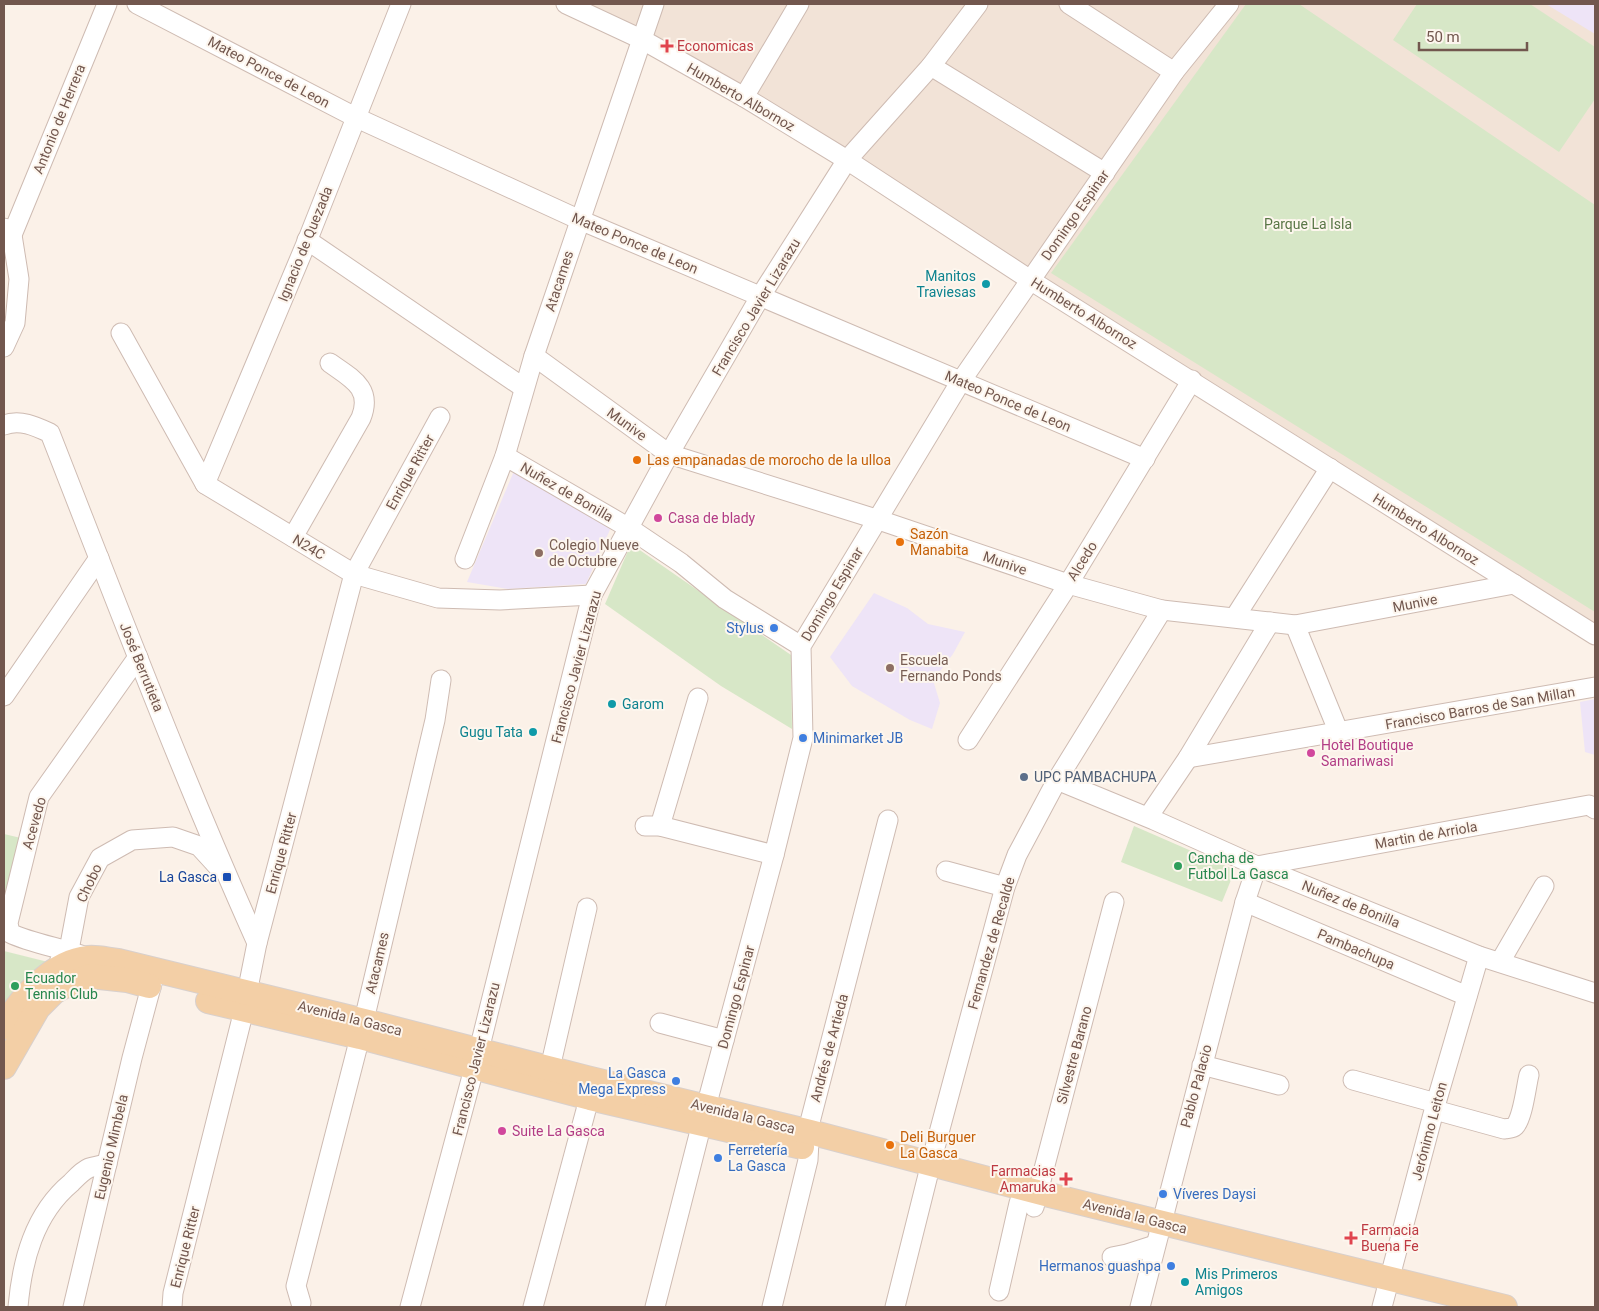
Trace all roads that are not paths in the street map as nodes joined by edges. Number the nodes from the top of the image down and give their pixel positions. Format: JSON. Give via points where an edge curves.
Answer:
{"nodes":[{"id":1,"x":106,"y":4,"type":"edge"},
{"id":2,"x":137,"y":4,"type":"edge"},
{"id":3,"x":402,"y":4,"type":"edge"},
{"id":4,"x":566,"y":4,"type":"edge"},
{"id":5,"x":654,"y":4,"type":"edge"},
{"id":6,"x":799,"y":4,"type":"edge"},
{"id":7,"x":978,"y":4,"type":"edge"},
{"id":8,"x":1069,"y":4,"type":"edge"},
{"id":9,"x":1229,"y":4,"type":"edge"},
{"id":10,"x":641,"y":39,"type":"junction"},
{"id":11,"x":931,"y":66,"type":"junction"},
{"id":12,"x":1174,"y":72,"type":"junction"},
{"id":13,"x":744,"y":97,"type":"junction"},
{"id":14,"x":356,"y":118,"type":"junction"},
{"id":15,"x":847,"y":160,"type":"junction"},
{"id":16,"x":1105,"y":173,"type":"junction"},
{"id":17,"x":580,"y":220,"type":"junction"},
{"id":18,"x":8,"y":231,"type":"edge"},
{"id":19,"x":307,"y":240,"type":"junction"},
{"id":20,"x":1030,"y":280,"type":"junction"},
{"id":21,"x":760,"y":297,"type":"junction"},
{"id":22,"x":121,"y":333,"type":"dead end"},
{"id":23,"x":4,"y":347,"type":"edge"},
{"id":24,"x":534,"y":356,"type":"junction"},
{"id":25,"x":330,"y":363,"type":"dead end"},
{"id":26,"x":1192,"y":380,"type":"junction"},
{"id":27,"x":961,"y":381,"type":"junction"},
{"id":28,"x":524,"y":388,"type":"junction"},
{"id":29,"x":440,"y":417,"type":"dead end"},
{"id":30,"x":4,"y":425,"type":"edge"},
{"id":31,"x":669,"y":454,"type":"junction"},
{"id":32,"x":505,"y":456,"type":"junction"},
{"id":33,"x":1144,"y":459,"type":"junction"},
{"id":34,"x":1330,"y":468,"type":"junction"},
{"id":35,"x":205,"y":484,"type":"junction"},
{"id":36,"x":876,"y":519,"type":"junction"},
{"id":37,"x":629,"y":528,"type":"junction"},
{"id":38,"x":293,"y":537,"type":"junction"},
{"id":39,"x":99,"y":558,"type":"junction"},
{"id":40,"x":465,"y":559,"type":"dead end"},
{"id":41,"x":354,"y":574,"type":"junction"},
{"id":42,"x":1068,"y":584,"type":"junction"},
{"id":43,"x":1514,"y":584,"type":"junction"},
{"id":44,"x":592,"y":595,"type":"junction"},
{"id":45,"x":1162,"y":610,"type":"junction"},
{"id":46,"x":1235,"y":618,"type":"junction"},
{"id":47,"x":1270,"y":622,"type":"junction"},
{"id":48,"x":1295,"y":625,"type":"junction"},
{"id":49,"x":1595,"y":634,"type":"edge"},
{"id":50,"x":801,"y":646,"type":"junction"},
{"id":51,"x":138,"y":657,"type":"junction"},
{"id":52,"x":440,"y":680,"type":"dead end"},
{"id":53,"x":1595,"y":687,"type":"edge"},
{"id":54,"x":4,"y":696,"type":"edge"},
{"id":55,"x":698,"y":698,"type":"dead end"},
{"id":56,"x":1339,"y":733,"type":"junction"},
{"id":57,"x":968,"y":740,"type":"dead end"},
{"id":58,"x":1188,"y":758,"type":"junction"},
{"id":59,"x":1057,"y":780,"type":"junction"},
{"id":60,"x":1593,"y":802,"type":"edge"},
{"id":61,"x":1148,"y":817,"type":"junction"},
{"id":62,"x":888,"y":820,"type":"dead end"},
{"id":63,"x":774,"y":855,"type":"junction"},
{"id":64,"x":1256,"y":866,"type":"junction"},
{"id":65,"x":946,"y":871,"type":"dead end"},
{"id":66,"x":227,"y":877,"type":"junction"},
{"id":67,"x":1544,"y":886,"type":"dead end"},
{"id":68,"x":1005,"y":887,"type":"junction"},
{"id":69,"x":1114,"y":902,"type":"dead end"},
{"id":70,"x":1245,"y":902,"type":"junction"},
{"id":71,"x":587,"y":908,"type":"dead end"},
{"id":72,"x":257,"y":943,"type":"junction"},
{"id":73,"x":79,"y":954,"type":"junction"},
{"id":74,"x":1479,"y":956,"type":"junction"},
{"id":75,"x":1500,"y":962,"type":"junction"},
{"id":76,"x":153,"y":979,"type":"junction"},
{"id":77,"x":1595,"y":993,"type":"edge"},
{"id":78,"x":1467,"y":996,"type":"junction"},
{"id":79,"x":245,"y":1002,"type":"junction"},
{"id":80,"x":660,"y":1022,"type":"dead end"},
{"id":81,"x":4,"y":1027,"type":"edge"},
{"id":82,"x":361,"y":1029,"type":"junction"},
{"id":83,"x":724,"y":1040,"type":"junction"},
{"id":84,"x":476,"y":1059,"type":"junction"},
{"id":85,"x":1202,"y":1065,"type":"junction"},
{"id":86,"x":4,"y":1067,"type":"edge"},
{"id":87,"x":550,"y":1068,"type":"junction"},
{"id":88,"x":1529,"y":1075,"type":"dead end"},
{"id":89,"x":1352,"y":1080,"type":"dead end"},
{"id":90,"x":1278,"y":1085,"type":"dead end"},
{"id":91,"x":592,"y":1089,"type":"junction"},
{"id":92,"x":1435,"y":1107,"type":"junction"},
{"id":93,"x":704,"y":1116,"type":"junction"},
{"id":94,"x":809,"y":1140,"type":"junction"},
{"id":95,"x":107,"y":1164,"type":"junction"},
{"id":96,"x":929,"y":1171,"type":"junction"},
{"id":97,"x":1030,"y":1200,"type":"junction"},
{"id":98,"x":1158,"y":1235,"type":"junction"},
{"id":99,"x":1112,"y":1257,"type":"dead end"},
{"id":100,"x":999,"y":1291,"type":"dead end"},
{"id":101,"x":1386,"y":1292,"type":"edge"},
{"id":102,"x":301,"y":1303,"type":"dead end"},
{"id":103,"x":18,"y":1307,"type":"edge"},
{"id":104,"x":73,"y":1307,"type":"edge"},
{"id":105,"x":172,"y":1307,"type":"edge"},
{"id":106,"x":410,"y":1307,"type":"edge"},
{"id":107,"x":533,"y":1307,"type":"edge"},
{"id":108,"x":654,"y":1307,"type":"edge"},
{"id":109,"x":772,"y":1307,"type":"edge"},
{"id":110,"x":895,"y":1307,"type":"edge"},
{"id":111,"x":1140,"y":1307,"type":"edge"},
{"id":112,"x":1445,"y":1307,"type":"edge"},
{"id":113,"x":1505,"y":1307,"type":"edge"}],
"edges":[{"from":1,"to":18,"type":"street","name":"Antonio de Herrera"},
{"from":2,"to":14,"type":"street","name":"Mateo Ponce de Leon"},
{"from":3,"to":14,"type":"street","name":"Ignacio de Quezada"},
{"from":4,"to":10,"type":"street","name":"Humberto Albornoz"},
{"from":5,"to":10,"type":"street","name":"Atacames"},
{"from":6,"to":13,"type":"street"},
{"from":7,"to":11,"type":"street","name":"Francisco Javier Lizarazu"},
{"from":8,"to":12,"type":"street"},
{"from":9,"to":12,"type":"street","name":"Domingo Espinar"},
{"from":10,"to":13,"type":"street","name":"Humberto Albornoz"},
{"from":10,"to":17,"type":"street","name":"Atacames"},
{"from":11,"to":15,"type":"street","name":"Francisco Javier Lizarazu"},
{"from":11,"to":16,"type":"street"},
{"from":12,"to":16,"type":"street","name":"Domingo Espinar"},
{"from":13,"to":15,"type":"street","name":"Humberto Albornoz"},
{"from":14,"to":17,"type":"street","name":"Mateo Ponce de Leon"},
{"from":14,"to":19,"type":"street","name":"Ignacio de Quezada"},
{"from":15,"to":20,"type":"street","name":"Humberto Albornoz"},
{"from":15,"to":21,"type":"street","name":"Francisco Javier Lizarazu"},
{"from":16,"to":20,"type":"street","name":"Domingo Espinar"},
{"from":17,"to":21,"type":"street","name":"Mateo Ponce de Leon"},
{"from":17,"to":24,"type":"street","name":"Atacames"},
{"from":18,"to":23,"type":"street","via":[[19,279],[15,323]]},
{"from":19,"to":28,"type":"street"},
{"from":19,"to":35,"type":"street","name":"Ignacio de Quezada"},
{"from":20,"to":26,"type":"street","name":"Humberto Albornoz"},
{"from":20,"to":27,"type":"street","name":"Domingo Espinar"},
{"from":21,"to":27,"type":"street","name":"Mateo Ponce de Leon"},
{"from":21,"to":31,"type":"street","name":"Francisco Javier Lizarazu"},
{"from":22,"to":35,"type":"street","name":"N24C"},
{"from":24,"to":28,"type":"street","name":"Atacames"},
{"from":24,"to":31,"type":"street","name":"Munive"},
{"from":25,"to":38,"type":"street","via":[[358,382],[365,409]]},
{"from":26,"to":33,"type":"street","name":"Alcedo"},
{"from":26,"to":34,"type":"street","name":"Humberto Albornoz"},
{"from":27,"to":33,"type":"street","name":"Mateo Ponce de Leon"},
{"from":27,"to":36,"type":"street","name":"Domingo Espinar"},
{"from":28,"to":32,"type":"street","name":"Atacames"},
{"from":29,"to":41,"type":"street","name":"Enrique Ritter"},
{"from":30,"to":39,"type":"street","name":"José Berrutieta","via":[[32,424],[50,433]]},
{"from":31,"to":36,"type":"street","name":"Munive"},
{"from":31,"to":37,"type":"street","name":"Francisco Javier Lizarazu"},
{"from":32,"to":37,"type":"street","name":"Nuñez de Bonilla"},
{"from":32,"to":40,"type":"street","name":"Atacames"},
{"from":33,"to":42,"type":"street","name":"Alcedo"},
{"from":34,"to":43,"type":"street","name":"Humberto Albornoz"},
{"from":34,"to":46,"type":"street"},
{"from":35,"to":38,"type":"street","name":"N24C"},
{"from":36,"to":42,"type":"street","name":"Munive"},
{"from":36,"to":50,"type":"street","name":"Domingo Espinar"},
{"from":37,"to":44,"type":"street","name":"Francisco Javier Lizarazu"},
{"from":37,"to":50,"type":"street","name":"Nuñez de Bonilla","via":[[681,563],[725,599]]},
{"from":38,"to":41,"type":"street","name":"N24C"},
{"from":39,"to":51,"type":"street","name":"José Berrutieta"},
{"from":39,"to":54,"type":"street"},
{"from":41,"to":44,"type":"street","name":"N24C","via":[[438,598],[500,600]]},
{"from":41,"to":72,"type":"street","name":"Enrique Ritter"},
{"from":42,"to":45,"type":"street","name":"Munive"},
{"from":42,"to":57,"type":"street","name":"Alcedo"},
{"from":43,"to":48,"type":"street","name":"Munive"},
{"from":43,"to":49,"type":"street","name":"Humberto Albornoz"},
{"from":44,"to":84,"type":"street","name":"Francisco Javier Lizarazu"},
{"from":45,"to":46,"type":"street","name":"Munive"},
{"from":45,"to":59,"type":"street","name":"Fernandez de Recalde"},
{"from":46,"to":47,"type":"street","name":"Munive"},
{"from":47,"to":48,"type":"street","name":"Munive"},
{"from":47,"to":58,"type":"street"},
{"from":48,"to":56,"type":"street"},
{"from":50,"to":63,"type":"street","name":"Domingo Espinar","via":[[803,738]]},
{"from":51,"to":66,"type":"street","name":"José Berrutieta"},
{"from":51,"to":73,"type":"street","name":"Acevedo","via":[[39,797],[8,923],[10,933],[18,937]]},
{"from":52,"to":82,"type":"street","name":"Atacames","via":[[435,720]]},
{"from":53,"to":56,"type":"street","name":"Francisco Barros de San Millan"},
{"from":55,"to":63,"type":"street","via":[[652,826]]},
{"from":56,"to":58,"type":"street","name":"Francisco Barros de San Millan"},
{"from":58,"to":61,"type":"street"},
{"from":59,"to":61,"type":"street","name":"Nuñez de Bonilla"},
{"from":59,"to":68,"type":"street","name":"Fernandez de Recalde","via":[[1017,855]]},
{"from":60,"to":64,"type":"street","name":"Martin de Arriola"},
{"from":61,"to":64,"type":"street","name":"Nuñez de Bonilla"},
{"from":62,"to":94,"type":"street","name":"Andrés de Artieda","via":[[810,1122]]},
{"from":63,"to":83,"type":"street","name":"Domingo Espinar"},
{"from":64,"to":70,"type":"street","name":"Pablo Palacio"},
{"from":64,"to":74,"type":"street","name":"Nuñez de Bonilla"},
{"from":65,"to":68,"type":"street"},
{"from":66,"to":72,"type":"street","name":"José Berrutieta"},
{"from":66,"to":73,"type":"street","name":"Chobo","via":[[199,846],[174,837],[132,840],[100,858],[79,896]]},
{"from":67,"to":75,"type":"street"},
{"from":68,"to":96,"type":"street","name":"Fernandez de Recalde"},
{"from":69,"to":97,"type":"street","name":"Silvestre Barano"},
{"from":70,"to":78,"type":"street","name":"Pambachupa"},
{"from":70,"to":85,"type":"street","name":"Pablo Palacio"},
{"from":71,"to":87,"type":"street"},
{"from":72,"to":79,"type":"street","name":"Enrique Ritter"},
{"from":73,"to":76,"type":"main road","name":"Avenida la Gasca","via":[[118,961]]},
{"from":73,"to":81,"type":"main road","name":"Avenida la Gasca","via":[[80,959],[40,982]]},
{"from":74,"to":75,"type":"street","name":"Nuñez de Bonilla"},
{"from":74,"to":78,"type":"street","name":"Jerónimo Leiton"},
{"from":75,"to":77,"type":"street","name":"Nuñez de Bonilla"},
{"from":76,"to":79,"type":"main road","name":"Avenida la Gasca"},
{"from":76,"to":86,"type":"main road","name":"Avenida la Gasca","via":[[90,976],[54,992],[38,1008]]},
{"from":76,"to":95,"type":"street","name":"Eugenio Mimbela"},
{"from":78,"to":92,"type":"street","name":"Jerónimo Leiton"},
{"from":79,"to":82,"type":"main road","name":"Avenida la Gasca"},
{"from":79,"to":105,"type":"street","name":"Enrique Ritter"},
{"from":80,"to":83,"type":"street"},
{"from":82,"to":84,"type":"main road","name":"Avenida la Gasca"},
{"from":82,"to":102,"type":"street","name":"Atacames","via":[[296,1286]]},
{"from":83,"to":93,"type":"street","name":"Domingo Espinar"},
{"from":84,"to":87,"type":"main road","name":"Avenida la Gasca"},
{"from":84,"to":91,"type":"main road","name":"Avenida la Gasca"},
{"from":84,"to":106,"type":"street","name":"Francisco Javier Lizarazu"},
{"from":85,"to":90,"type":"street"},
{"from":85,"to":98,"type":"street","name":"Pablo Palacio"},
{"from":87,"to":91,"type":"main road","name":"Avenida la Gasca"},
{"from":88,"to":92,"type":"street","via":[[1520,1118],[1511,1128]]},
{"from":89,"to":92,"type":"street"},
{"from":91,"to":93,"type":"main road","name":"Avenida la Gasca"},
{"from":91,"to":107,"type":"street"},
{"from":92,"to":101,"type":"street","name":"Jerónimo Leiton"},
{"from":93,"to":94,"type":"main road","name":"Avenida la Gasca"},
{"from":93,"to":108,"type":"street","name":"Domingo Espinar"},
{"from":94,"to":96,"type":"main road","name":"Avenida la Gasca"},
{"from":94,"to":109,"type":"street","name":"Andrés de Artieda","via":[[808,1160]]},
{"from":95,"to":103,"type":"street","via":[[87,1169],[49,1204],[30,1246]]},
{"from":95,"to":104,"type":"street","name":"Eugenio Mimbela"},
{"from":96,"to":97,"type":"main road","name":"Avenida la Gasca"},
{"from":96,"to":110,"type":"street","name":"Fernandez de Recalde"},
{"from":97,"to":98,"type":"main road","name":"Avenida la Gasca"},
{"from":97,"to":100,"type":"street","name":"Silvestre Barano"},
{"from":98,"to":99,"type":"street","via":[[1127,1254]]},
{"from":98,"to":101,"type":"main road","name":"Avenida la Gasca","via":[[1277,1258]]},
{"from":98,"to":111,"type":"street","name":"Pablo Palacio"},
{"from":101,"to":112,"type":"main road","name":"Avenida la Gasca"},
{"from":101,"to":113,"type":"main road","name":"Avenida la Gasca"}]}
